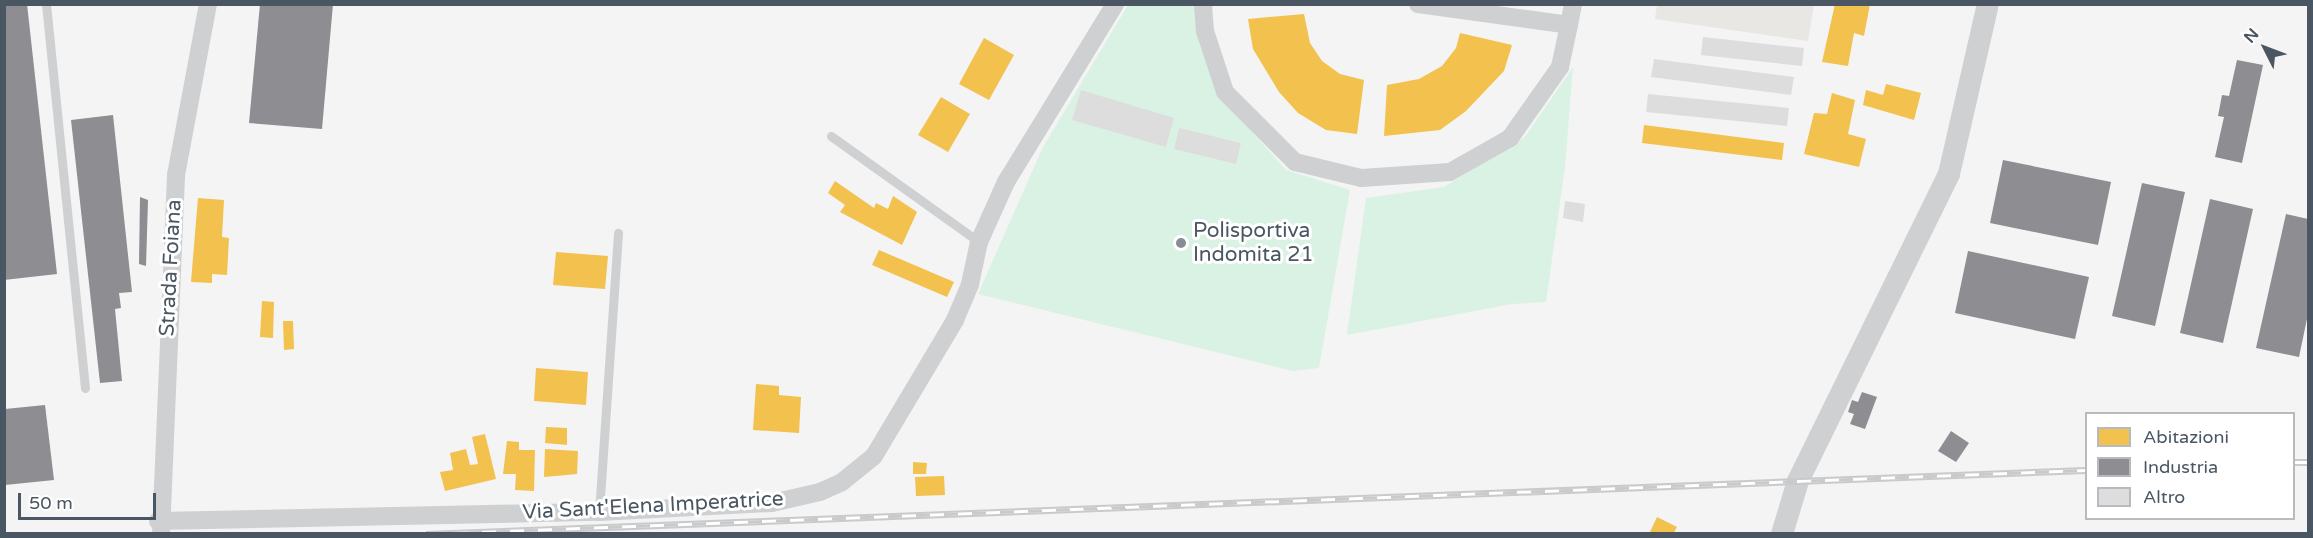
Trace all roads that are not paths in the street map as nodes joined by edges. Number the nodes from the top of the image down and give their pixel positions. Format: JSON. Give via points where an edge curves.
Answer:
{"nodes":[{"id":1,"x":46,"y":4,"type":"edge"},
{"id":2,"x":208,"y":4,"type":"edge"},
{"id":3,"x":1115,"y":4,"type":"edge"},
{"id":4,"x":1203,"y":4,"type":"edge"},
{"id":5,"x":1418,"y":4,"type":"edge"},
{"id":6,"x":1573,"y":4,"type":"edge"},
{"id":7,"x":1988,"y":4,"type":"edge"},
{"id":8,"x":1569,"y":26,"type":"junction"},
{"id":9,"x":831,"y":136,"type":"dead end"},
{"id":10,"x":618,"y":232,"type":"dead end"},
{"id":11,"x":979,"y":242,"type":"junction"},
{"id":12,"x":85,"y":388,"type":"dead end"},
{"id":13,"x":599,"y":512,"type":"junction"},
{"id":14,"x":160,"y":527,"type":"edge"},
{"id":15,"x":1782,"y":534,"type":"edge"}],
"edges":[{"from":1,"to":12,"type":"lane"},
{"from":2,"to":14,"type":"street","name":"Strada Foiana","via":[[176,175]]},
{"from":3,"to":11,"type":"street","name":"Via Sant'Elena Imperatrice","via":[[1006,182]]},
{"from":4,"to":8,"type":"street","via":[[1205,31],[1225,92],[1295,162],[1361,178],[1450,172],[1510,138],[1560,67]]},
{"from":5,"to":8,"type":"street"},
{"from":6,"to":8,"type":"street"},
{"from":7,"to":15,"type":"street","via":[[1949,174],[1798,481]]},
{"from":9,"to":11,"type":"lane"},
{"from":10,"to":13,"type":"lane"},
{"from":11,"to":13,"type":"street","name":"Via Sant'Elena Imperatrice","via":[[970,284],[955,320],[874,456],[842,482],[820,492],[772,503]]},
{"from":13,"to":14,"type":"street","name":"Via Sant'Elena Imperatrice"}]}
